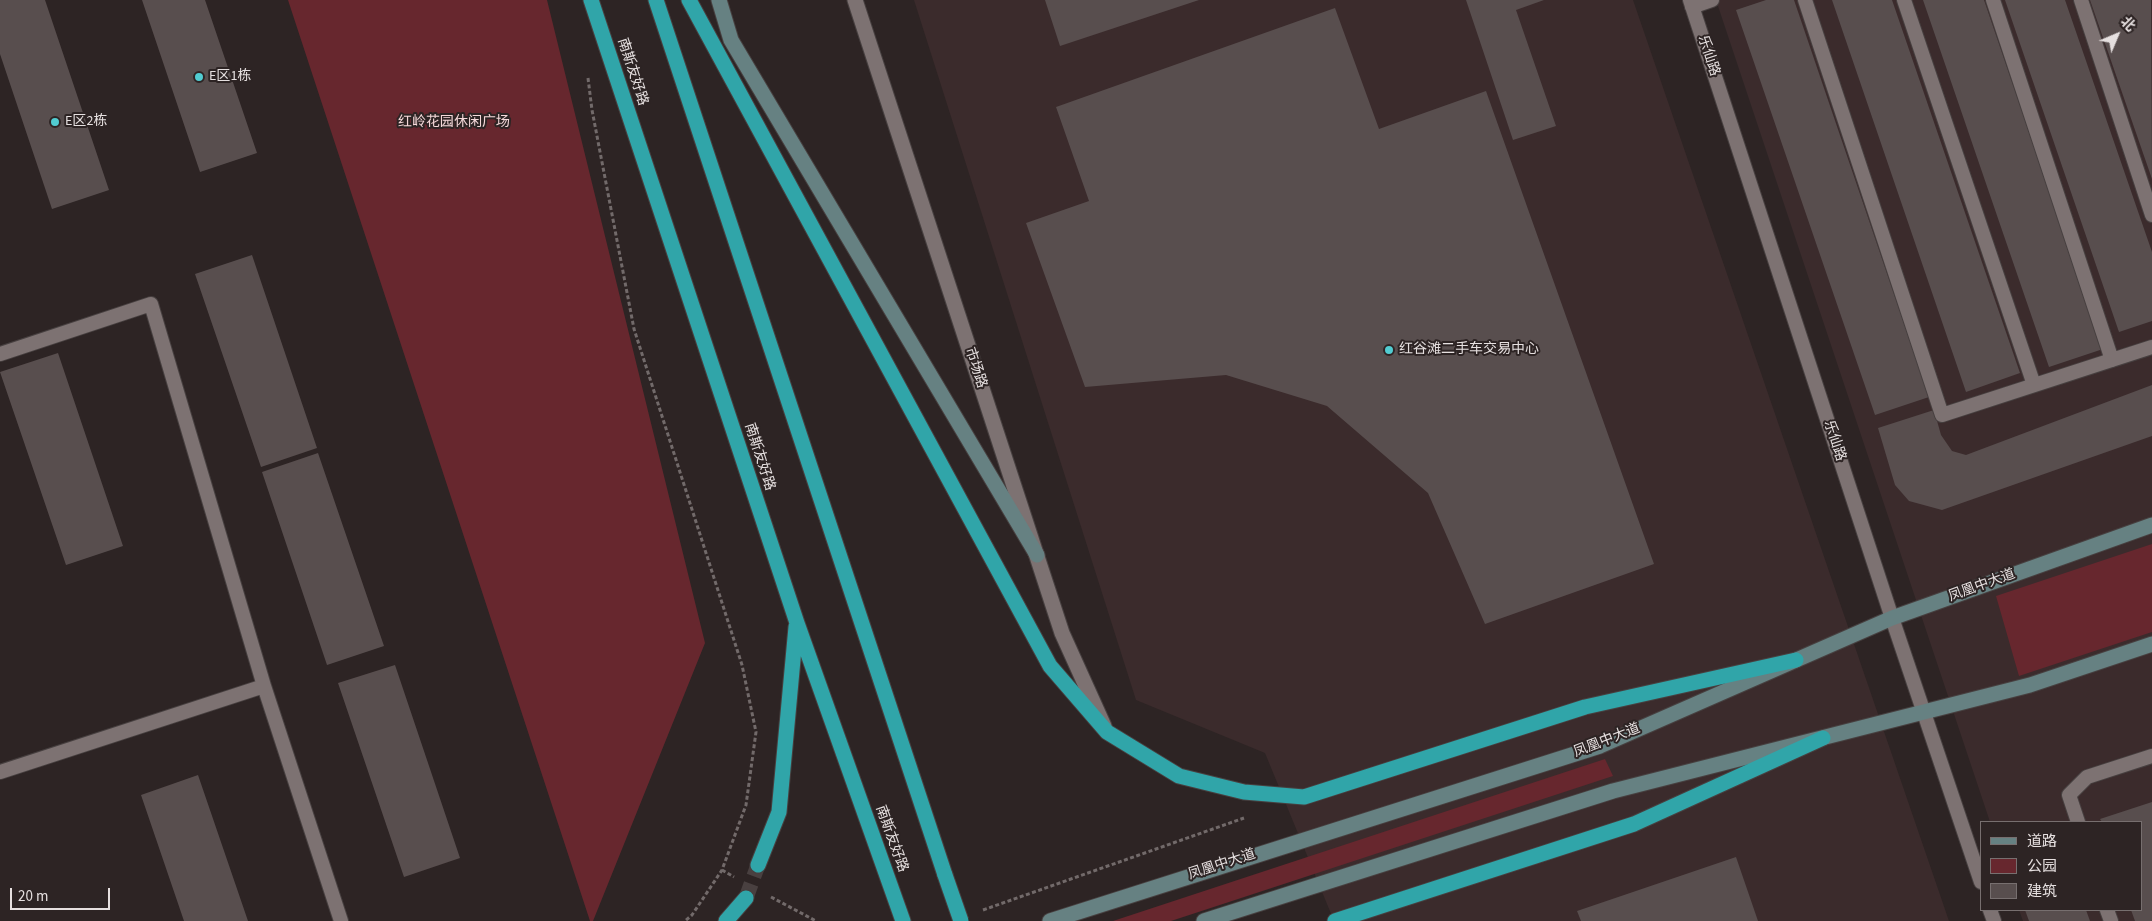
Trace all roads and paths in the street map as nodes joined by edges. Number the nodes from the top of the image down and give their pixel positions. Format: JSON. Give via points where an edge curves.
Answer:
{"nodes":[{"id":1,"x":592,"y":0,"type":"edge"},
{"id":2,"x":656,"y":0,"type":"edge"},
{"id":3,"x":689,"y":0,"type":"edge"},
{"id":4,"x":719,"y":0,"type":"edge"},
{"id":5,"x":855,"y":0,"type":"edge"},
{"id":6,"x":1712,"y":0,"type":"edge"},
{"id":7,"x":1805,"y":0,"type":"edge"},
{"id":8,"x":1904,"y":0,"type":"edge"},
{"id":9,"x":1993,"y":0,"type":"edge"},
{"id":10,"x":2081,"y":0,"type":"edge"},
{"id":11,"x":1691,"y":3,"type":"edge"},
{"id":12,"x":588,"y":74,"type":"dead end"},
{"id":13,"x":2152,"y":216,"type":"edge"},
{"id":14,"x":2152,"y":347,"type":"edge"},
{"id":15,"x":0,"y":354,"type":"edge"},
{"id":16,"x":2112,"y":360,"type":"junction"},
{"id":17,"x":2034,"y":385,"type":"junction"},
{"id":18,"x":2152,"y":525,"type":"edge"},
{"id":19,"x":1037,"y":555,"type":"junction"},
{"id":20,"x":1892,"y":618,"type":"junction"},
{"id":21,"x":797,"y":623,"type":"junction"},
{"id":22,"x":2152,"y":644,"type":"edge"},
{"id":23,"x":1796,"y":660,"type":"junction"},
{"id":24,"x":264,"y":686,"type":"junction"},
{"id":25,"x":1923,"y":712,"type":"junction"},
{"id":26,"x":1107,"y":732,"type":"junction"},
{"id":27,"x":1823,"y":738,"type":"junction"},
{"id":28,"x":2151,"y":759,"type":"edge"},
{"id":29,"x":0,"y":772,"type":"edge"},
{"id":30,"x":1248,"y":817,"type":"dead end"},
{"id":31,"x":2078,"y":821,"type":"edge"},
{"id":32,"x":758,"y":865,"type":"tunnel mouth"},
{"id":33,"x":1980,"y":879,"type":"edge"},
{"id":34,"x":746,"y":898,"type":"tunnel mouth"},
{"id":35,"x":980,"y":911,"type":"dead end"},
{"id":36,"x":341,"y":921,"type":"edge"},
{"id":37,"x":685,"y":921,"type":"edge"},
{"id":38,"x":726,"y":921,"type":"edge"},
{"id":39,"x":903,"y":921,"type":"edge"},
{"id":40,"x":961,"y":921,"type":"edge"},
{"id":41,"x":1050,"y":921,"type":"edge"},
{"id":42,"x":1204,"y":921,"type":"edge"},
{"id":43,"x":1335,"y":921,"type":"edge"}],
"edges":[{"from":1,"to":21,"type":"highway","name":"南斯友好路"},
{"from":2,"to":40,"type":"highway","bridge":true},
{"from":3,"to":26,"type":"highway","via":[[1050,666]]},
{"from":4,"to":19,"type":"main road","via":[[731,40]]},
{"from":5,"to":19,"type":"street","name":"市场路"},
{"from":6,"to":11,"type":"lane"},
{"from":7,"to":17,"type":"lane","via":[[1942,415]]},
{"from":8,"to":17,"type":"lane"},
{"from":9,"to":16,"type":"lane"},
{"from":10,"to":13,"type":"lane"},
{"from":11,"to":20,"type":"lane","name":"乐仙路"},
{"from":12,"to":37,"type":"path","via":[[634,329],[742,665],[756,732],[746,805],[722,870]]},
{"from":14,"to":16,"type":"lane"},
{"from":15,"to":24,"type":"lane","via":[[151,304]]},
{"from":16,"to":17,"type":"lane"},
{"from":18,"to":20,"type":"main road","name":"凤凰中大道"},
{"from":19,"to":26,"type":"street","name":"市场路","via":[[1062,633]]},
{"from":20,"to":23,"type":"main road","name":"凤凰中大道"},
{"from":20,"to":25,"type":"lane","name":"乐仙路"},
{"from":21,"to":32,"type":"highway","via":[[779,812]]},
{"from":21,"to":39,"type":"highway","name":"南斯友好路"},
{"from":22,"to":25,"type":"main road","via":[[2030,685]]},
{"from":23,"to":26,"type":"highway","via":[[1585,707],[1304,797],[1244,792],[1179,776]]},
{"from":23,"to":41,"type":"main road","name":"凤凰中大道","via":[[1600,746]]},
{"from":24,"to":29,"type":"lane"},
{"from":24,"to":36,"type":"lane"},
{"from":25,"to":27,"type":"main road"},
{"from":25,"to":33,"type":"lane","name":"乐仙路"},
{"from":27,"to":42,"type":"main road","via":[[1613,791]]},
{"from":27,"to":43,"type":"highway","via":[[1634,824]]},
{"from":28,"to":31,"type":"lane","via":[[2087,777],[2069,795]]},
{"from":30,"to":35,"type":"path"},
{"from":34,"to":38,"type":"highway"}]}
